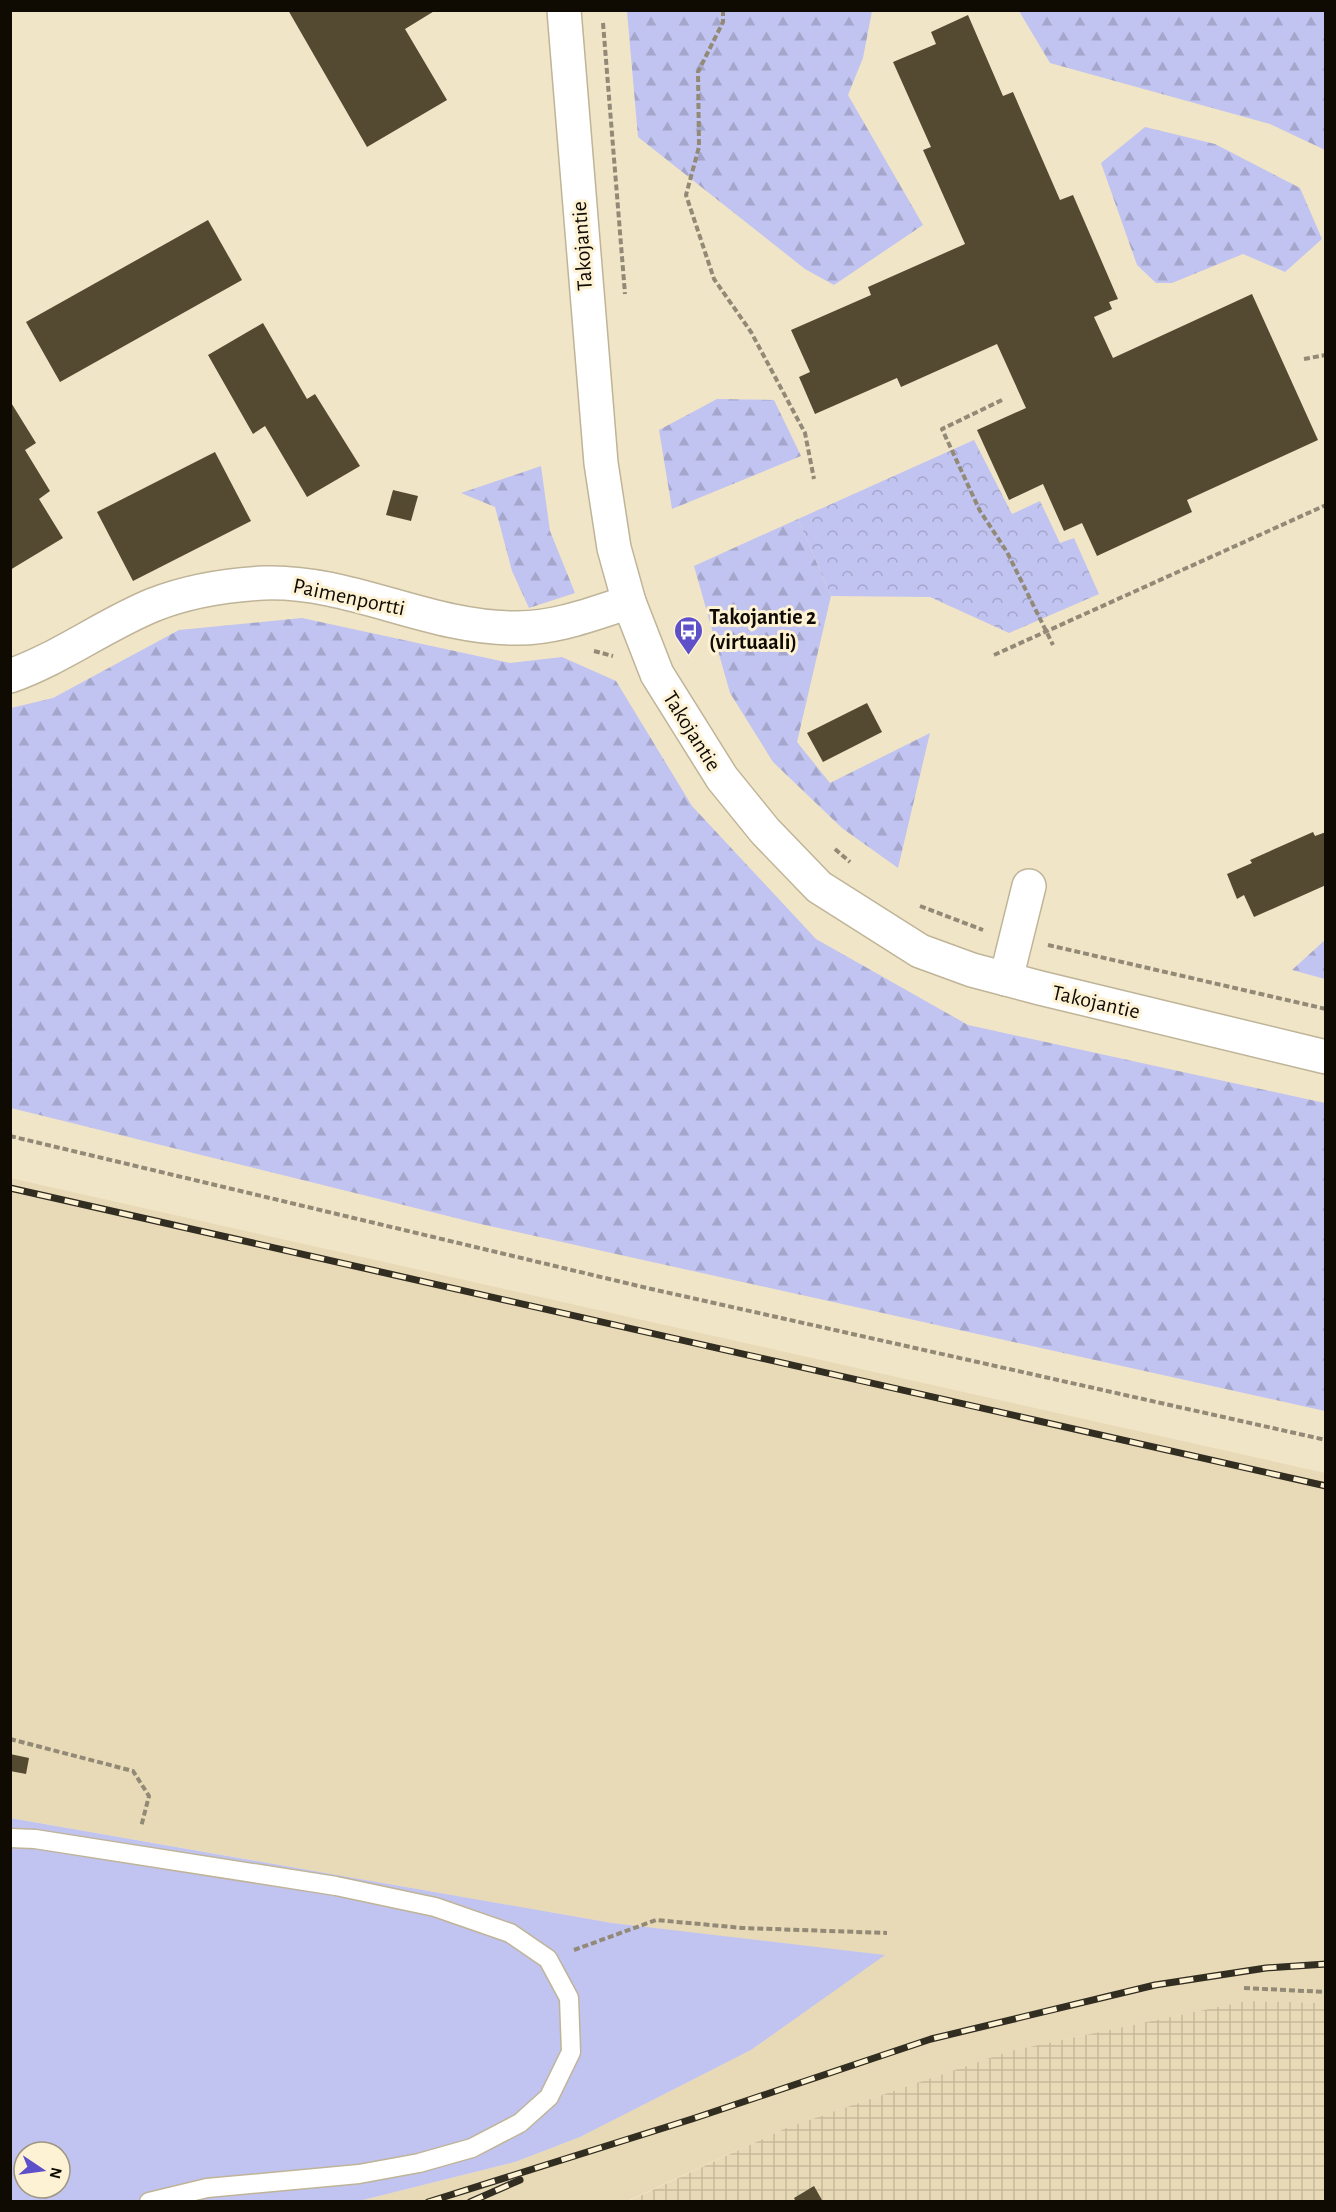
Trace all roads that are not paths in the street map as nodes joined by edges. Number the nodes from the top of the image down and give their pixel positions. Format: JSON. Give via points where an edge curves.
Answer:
{"nodes":[{"id":1,"x":564,"y":10,"type":"edge"},
{"id":2,"x":629,"y":602,"type":"junction"},
{"id":3,"x":10,"y":676,"type":"edge"},
{"id":4,"x":1029,"y":886,"type":"dead end"},
{"id":5,"x":1006,"y":980,"type":"junction"},
{"id":6,"x":1326,"y":1057,"type":"edge"},
{"id":7,"x":10,"y":1838,"type":"edge"},
{"id":8,"x":149,"y":2202,"type":"edge"}],
"edges":[{"from":1,"to":2,"type":"street","name":"Takojantie","via":[[600,463],[614,548]]},
{"from":2,"to":3,"type":"street","name":"Paimenportti","via":[[544,626],[513,628],[450,620],[296,583],[228,586],[153,605]]},
{"from":2,"to":5,"type":"street","name":"Takojantie","via":[[657,674],[722,778],[765,831],[819,886],[920,951]]},
{"from":4,"to":5,"type":"street"},
{"from":5,"to":6,"type":"street","name":"Takojantie"},
{"from":7,"to":8,"type":"lane","via":[[336,1886],[435,1907],[510,1933],[548,1959],[569,1998],[571,2052],[549,2097],[520,2123],[472,2148],[359,2174],[207,2188]]}]}
